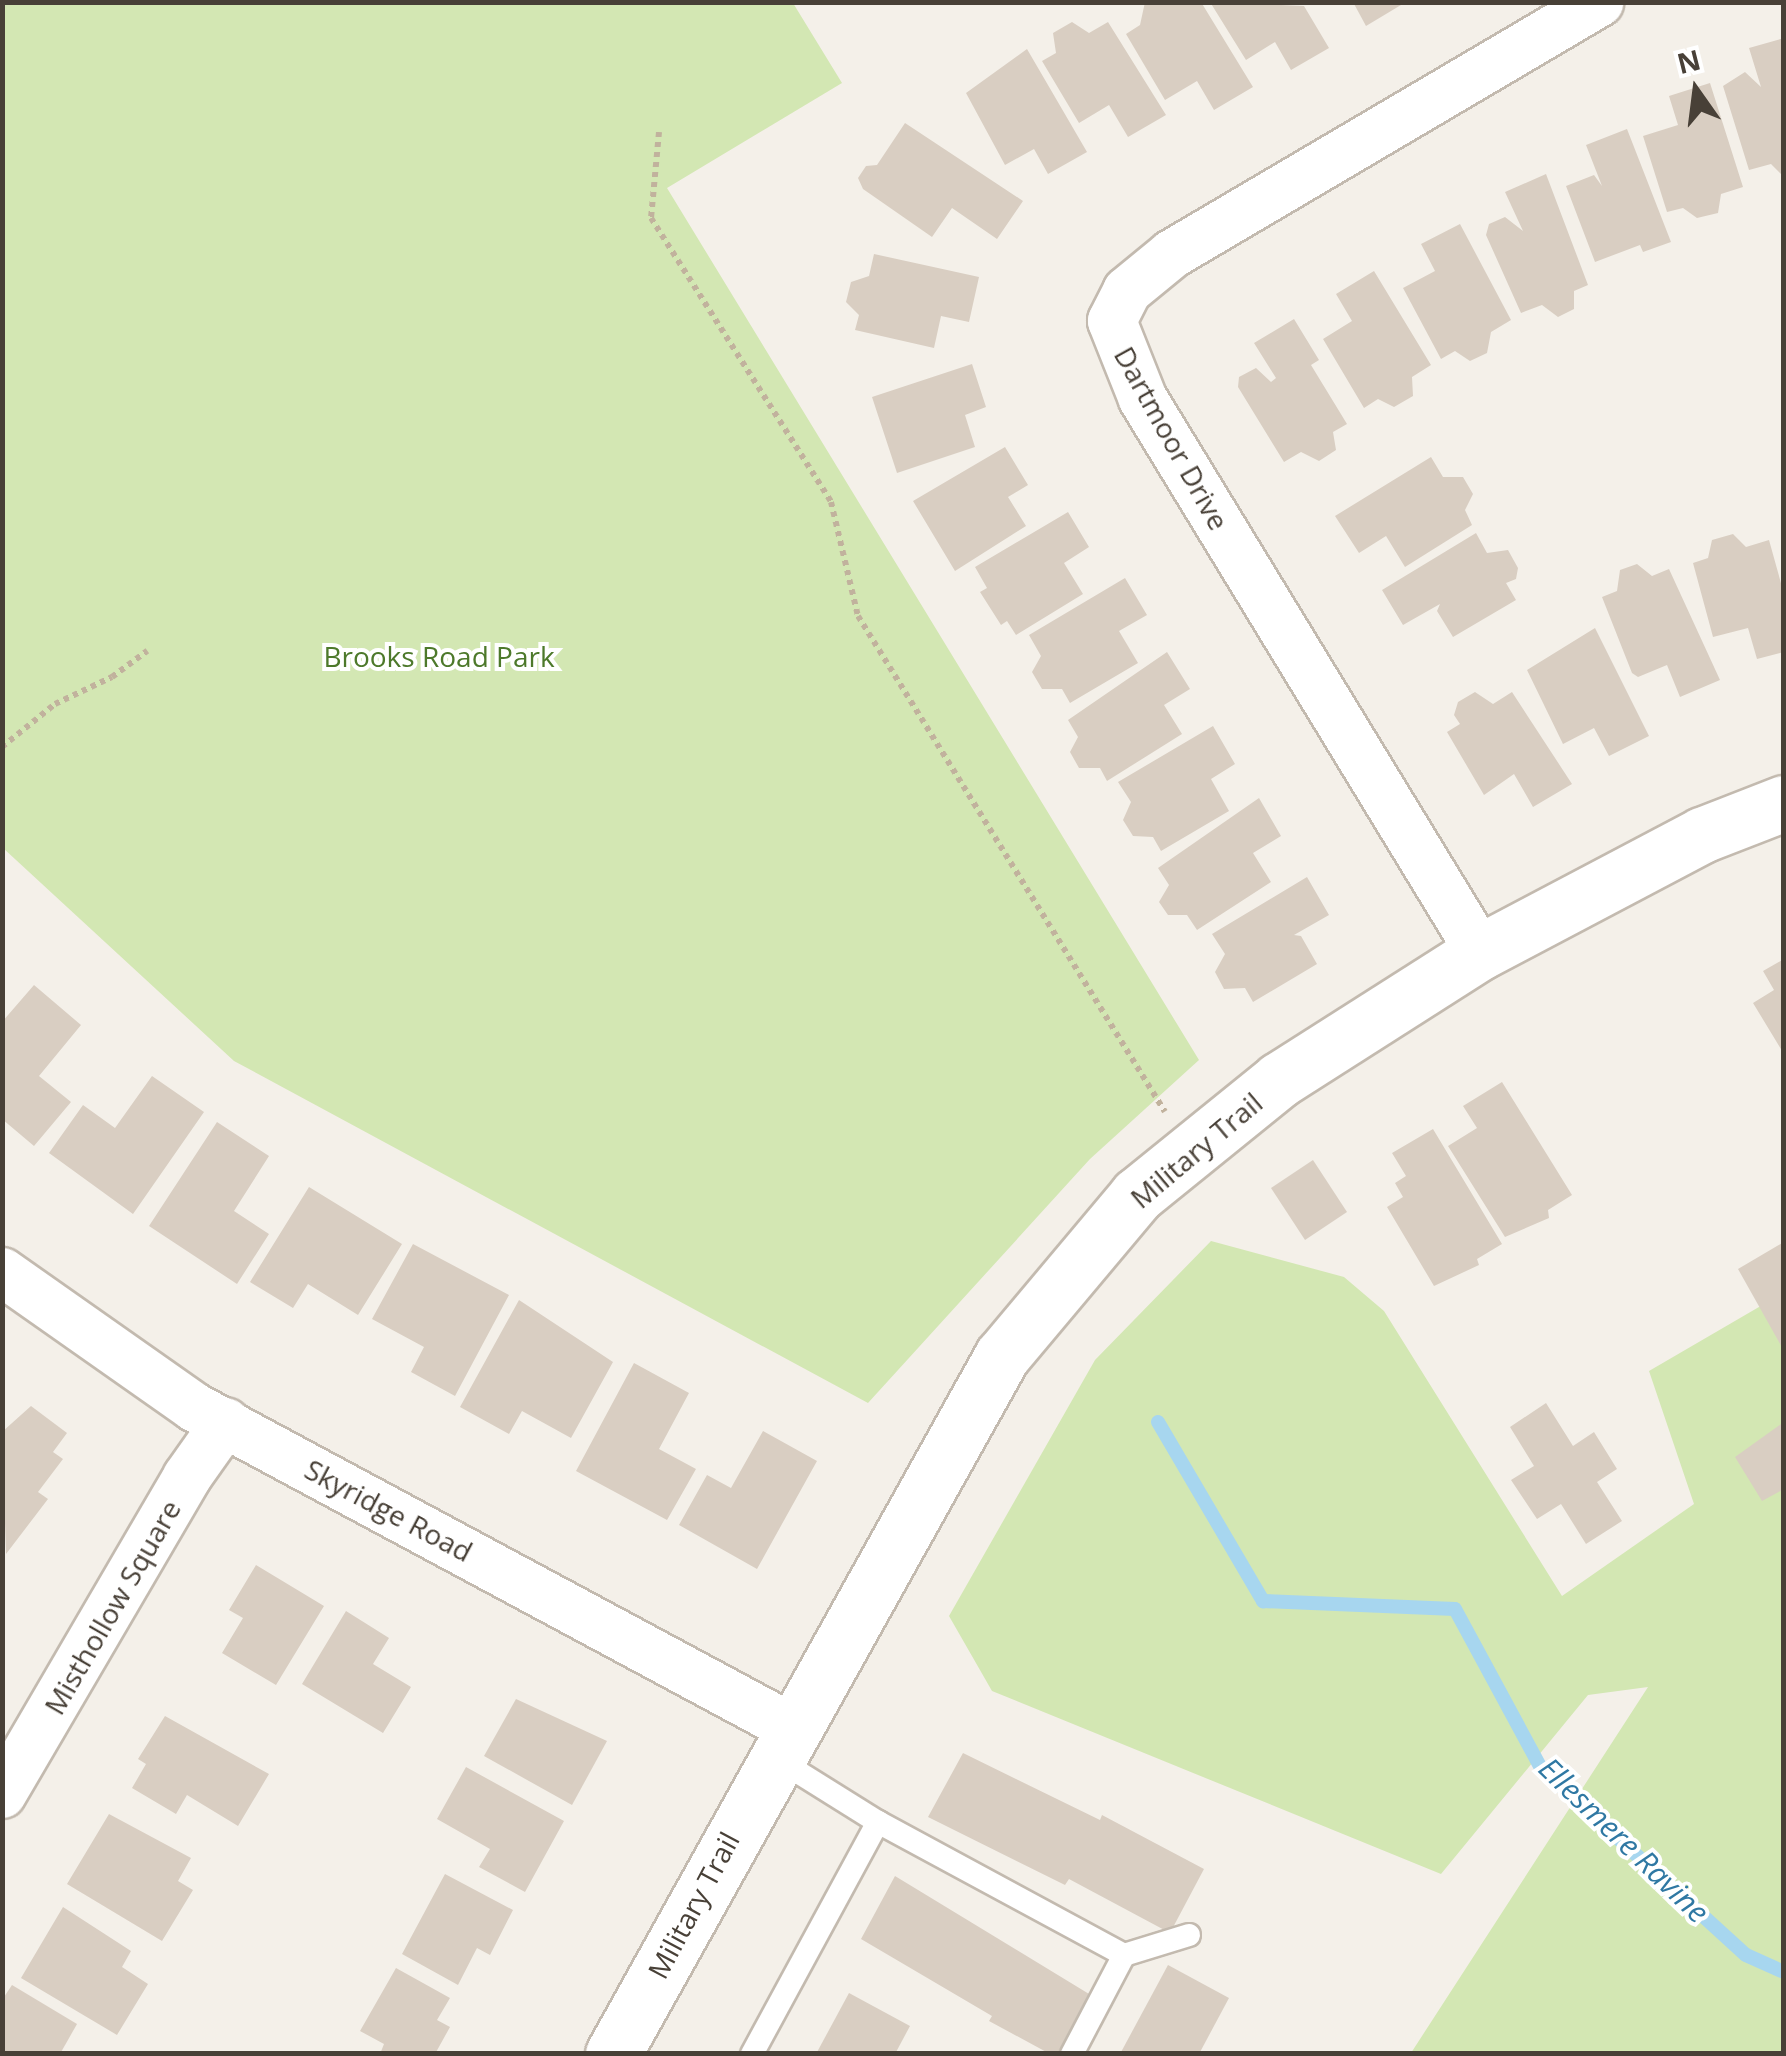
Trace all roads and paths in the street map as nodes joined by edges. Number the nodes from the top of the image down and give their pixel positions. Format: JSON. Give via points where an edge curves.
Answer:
{"nodes":[{"id":1,"x":1599,"y":2,"type":"edge"},
{"id":2,"x":659,"y":132,"type":"dead end"},
{"id":3,"x":146,"y":651,"type":"dead end"},
{"id":4,"x":2,"y":746,"type":"edge"},
{"id":5,"x":1784,"y":803,"type":"edge"},
{"id":6,"x":1480,"y":952,"type":"junction"},
{"id":7,"x":1190,"y":1151,"type":"junction"},
{"id":8,"x":2,"y":1272,"type":"edge"},
{"id":9,"x":226,"y":1422,"type":"junction"},
{"id":10,"x":782,"y":1742,"type":"junction"},
{"id":11,"x":2,"y":1794,"type":"edge"},
{"id":12,"x":878,"y":1822,"type":"junction"},
{"id":13,"x":1189,"y":1935,"type":"dead end"},
{"id":14,"x":1124,"y":1954,"type":"junction"},
{"id":15,"x":614,"y":2054,"type":"edge"},
{"id":16,"x":752,"y":2054,"type":"edge"},
{"id":17,"x":1072,"y":2054,"type":"edge"}],
"edges":[{"from":1,"to":6,"type":"street","name":"Dartmoor Drive","via":[[1172,254],[1127,291],[1112,321],[1143,399]]},
{"from":2,"to":7,"type":"path","via":[[652,218],[831,502],[858,616]]},
{"from":3,"to":4,"type":"path","via":[[112,677],[55,704]]},
{"from":5,"to":6,"type":"street","name":"Military Trail","via":[[1702,835]]},
{"from":6,"to":7,"type":"street","name":"Military Trail","via":[[1279,1080]]},
{"from":7,"to":10,"type":"street","name":"Military Trail","via":[[1137,1194],[1002,1356]]},
{"from":8,"to":9,"type":"street","name":"Skyridge Road","via":[[149,1379]]},
{"from":9,"to":10,"type":"street","name":"Skyridge Road"},
{"from":9,"to":11,"type":"street","name":"Misthollow Square","via":[[187,1477]]},
{"from":10,"to":12,"type":"lane"},
{"from":10,"to":15,"type":"street","name":"Military Trail"},
{"from":12,"to":14,"type":"lane"},
{"from":12,"to":16,"type":"lane"},
{"from":13,"to":14,"type":"lane"},
{"from":14,"to":17,"type":"lane"}]}
